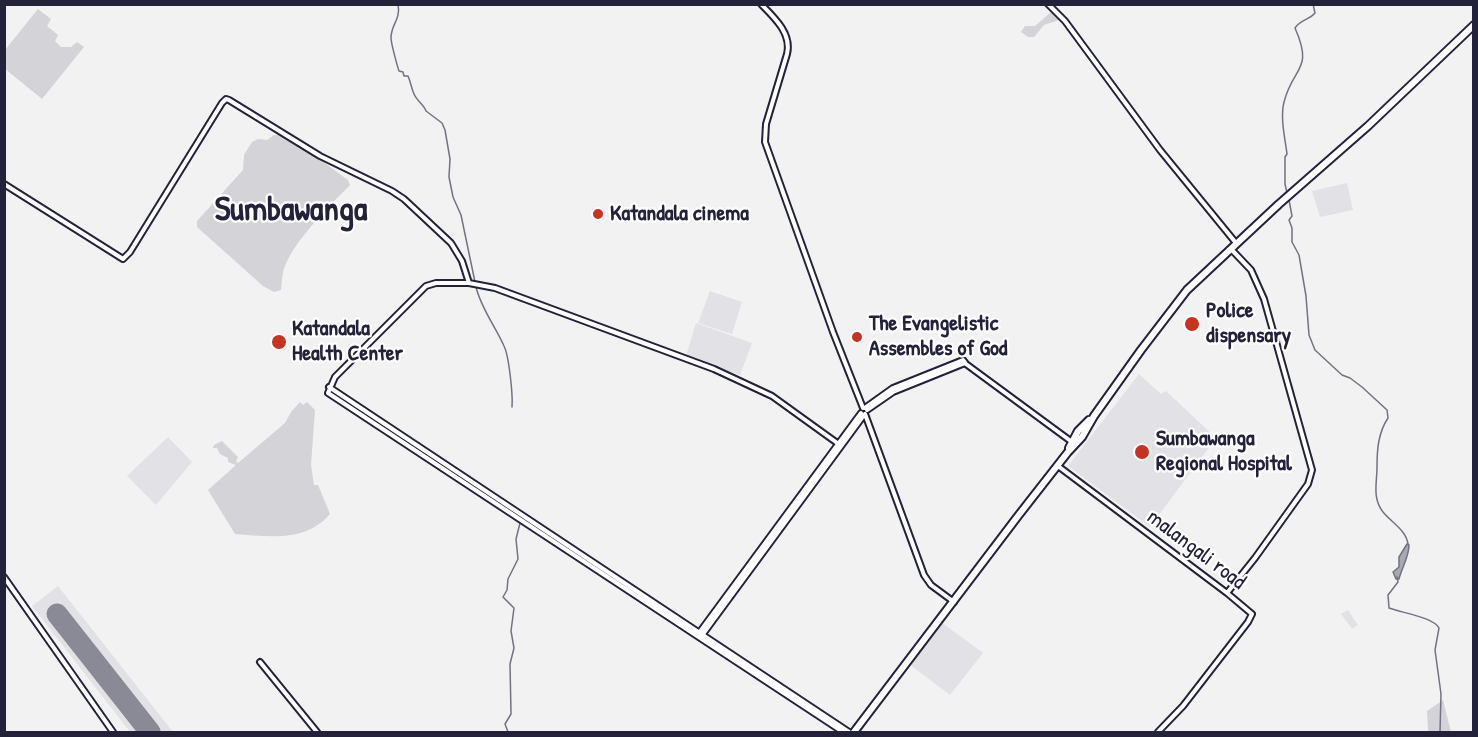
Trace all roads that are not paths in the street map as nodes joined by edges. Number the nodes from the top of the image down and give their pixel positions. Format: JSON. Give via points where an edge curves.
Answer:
{"nodes":[{"id":1,"x":761,"y":4,"type":"edge"},
{"id":2,"x":1048,"y":4,"type":"edge"},
{"id":3,"x":1473,"y":26,"type":"edge"},
{"id":4,"x":4,"y":184,"type":"edge"},
{"id":5,"x":1236,"y":243,"type":"junction"},
{"id":6,"x":1230,"y":248,"type":"junction"},
{"id":7,"x":473,"y":283,"type":"junction"},
{"id":8,"x":330,"y":387,"type":"junction"},
{"id":9,"x":864,"y":411,"type":"junction"},
{"id":10,"x":1078,"y":436,"type":"junction"},
{"id":11,"x":838,"y":444,"type":"junction"},
{"id":12,"x":1057,"y":465,"type":"junction"},
{"id":13,"x":4,"y":577,"type":"edge"},
{"id":14,"x":1227,"y":593,"type":"junction"},
{"id":15,"x":954,"y":602,"type":"junction"},
{"id":16,"x":700,"y":635,"type":"junction"},
{"id":17,"x":260,"y":662,"type":"dead end"},
{"id":18,"x":113,"y":732,"type":"edge"},
{"id":19,"x":317,"y":732,"type":"edge"},
{"id":20,"x":843,"y":732,"type":"edge"},
{"id":21,"x":849,"y":732,"type":"edge"},
{"id":22,"x":854,"y":732,"type":"edge"},
{"id":23,"x":1158,"y":732,"type":"edge"}],
"edges":[{"from":1,"to":9,"type":"street","via":[[789,42],[766,124],[765,142]]},
{"from":2,"to":5,"type":"street"},
{"from":3,"to":5,"type":"highway"},
{"from":4,"to":7,"type":"street","via":[[123,259],[222,102],[229,100],[320,156],[404,199],[451,243]]},
{"from":5,"to":6,"type":"highway"},
{"from":6,"to":10,"type":"highway","via":[[1187,290]]},
{"from":6,"to":14,"type":"street","via":[[1251,270],[1264,299],[1312,470],[1308,484]]},
{"from":7,"to":8,"type":"street","via":[[426,286],[335,377]]},
{"from":7,"to":11,"type":"street","via":[[519,296],[758,388]]},
{"from":8,"to":16,"type":"street"},
{"from":8,"to":16,"type":"street","via":[[328,393]]},
{"from":9,"to":10,"type":"street","via":[[893,392],[964,362]]},
{"from":9,"to":11,"type":"street"},
{"from":9,"to":15,"type":"street","via":[[924,575]]},
{"from":10,"to":12,"type":"highway"},
{"from":11,"to":16,"type":"street"},
{"from":12,"to":14,"type":"street","name":"malangali road"},
{"from":12,"to":15,"type":"highway"},
{"from":13,"to":18,"type":"street"},
{"from":14,"to":23,"type":"street","name":"malangali road","via":[[1251,617],[1183,706]]},
{"from":15,"to":22,"type":"highway"},
{"from":16,"to":20,"type":"street"},
{"from":16,"to":21,"type":"street"},
{"from":17,"to":19,"type":"street"}]}
